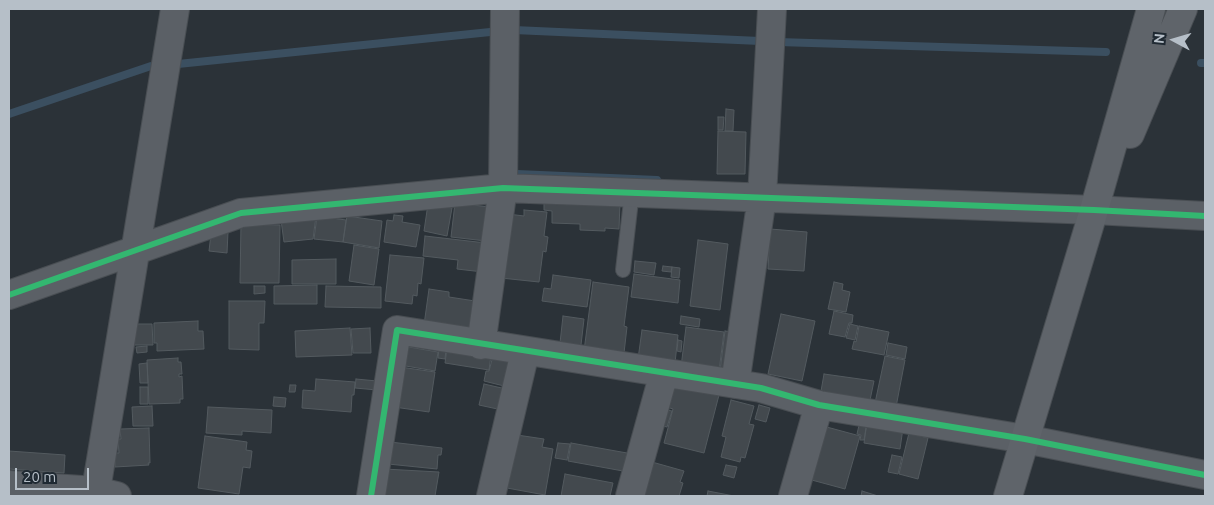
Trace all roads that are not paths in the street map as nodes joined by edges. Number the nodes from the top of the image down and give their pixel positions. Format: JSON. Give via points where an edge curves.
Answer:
{"nodes":[{"id":1,"x":175,"y":9,"type":"edge"},
{"id":2,"x":505,"y":9,"type":"edge"},
{"id":3,"x":772,"y":9,"type":"edge"},
{"id":4,"x":1152,"y":9,"type":"edge"},
{"id":5,"x":1183,"y":9,"type":"edge"},
{"id":6,"x":503,"y":188,"type":"junction"},
{"id":7,"x":632,"y":192,"type":"junction"},
{"id":8,"x":762,"y":197,"type":"junction"},
{"id":9,"x":1094,"y":210,"type":"junction"},
{"id":10,"x":1205,"y":216,"type":"edge"},
{"id":11,"x":135,"y":252,"type":"junction"},
{"id":12,"x":623,"y":270,"type":"dead end"},
{"id":13,"x":9,"y":295,"type":"edge"},
{"id":14,"x":481,"y":345,"type":"junction"},
{"id":15,"x":524,"y":352,"type":"junction"},
{"id":16,"x":664,"y":373,"type":"junction"},
{"id":17,"x":735,"y":384,"type":"junction"},
{"id":18,"x":819,"y":406,"type":"junction"},
{"id":19,"x":1025,"y":439,"type":"junction"},
{"id":20,"x":1205,"y":475,"type":"edge"},
{"id":21,"x":9,"y":485,"type":"edge"},
{"id":22,"x":103,"y":494,"type":"edge"},
{"id":23,"x":372,"y":496,"type":"edge"},
{"id":24,"x":491,"y":496,"type":"edge"},
{"id":25,"x":630,"y":496,"type":"edge"},
{"id":26,"x":793,"y":496,"type":"edge"},
{"id":27,"x":1008,"y":496,"type":"edge"}],
"edges":[{"from":1,"to":11,"type":"street"},
{"from":2,"to":6,"type":"street"},
{"from":3,"to":8,"type":"street"},
{"from":4,"to":9,"type":"street"},
{"from":5,"to":9,"type":"street","via":[[1140,113]]},
{"from":6,"to":7,"type":"street"},
{"from":6,"to":11,"type":"street","via":[[241,214]]},
{"from":6,"to":14,"type":"street"},
{"from":7,"to":8,"type":"street"},
{"from":7,"to":12,"type":"lane"},
{"from":8,"to":9,"type":"street"},
{"from":8,"to":17,"type":"street"},
{"from":9,"to":10,"type":"street"},
{"from":9,"to":19,"type":"street"},
{"from":11,"to":13,"type":"street"},
{"from":11,"to":22,"type":"street"},
{"from":14,"to":15,"type":"street"},
{"from":14,"to":23,"type":"street","via":[[397,330]]},
{"from":15,"to":16,"type":"street"},
{"from":15,"to":24,"type":"street"},
{"from":16,"to":17,"type":"street"},
{"from":16,"to":25,"type":"street"},
{"from":17,"to":18,"type":"street","via":[[761,388]]},
{"from":18,"to":19,"type":"street"},
{"from":18,"to":26,"type":"street"},
{"from":19,"to":20,"type":"street"},
{"from":19,"to":27,"type":"street"},
{"from":21,"to":22,"type":"street"}]}
